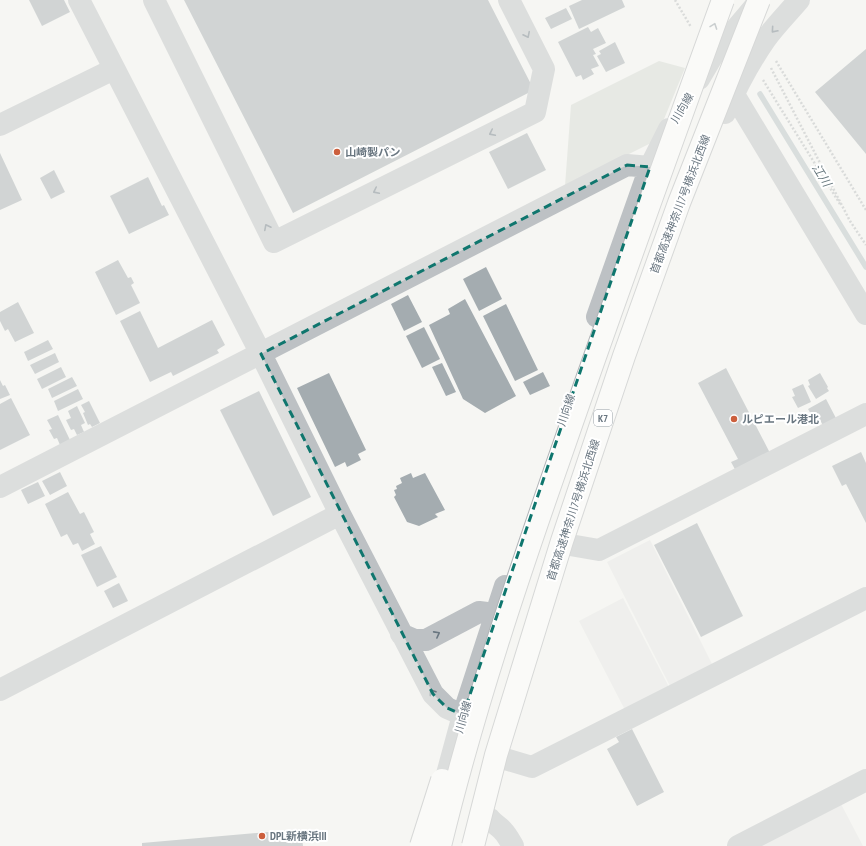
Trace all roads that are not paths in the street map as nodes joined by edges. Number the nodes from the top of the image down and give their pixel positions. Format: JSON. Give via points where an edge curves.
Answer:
{"nodes":[{"id":1,"x":79,"y":0,"type":"edge"},
{"id":2,"x":154,"y":0,"type":"edge"},
{"id":3,"x":509,"y":0,"type":"edge"},
{"id":4,"x":724,"y":0,"type":"edge"},
{"id":5,"x":760,"y":0,"type":"edge"},
{"id":6,"x":799,"y":0,"type":"edge"},
{"id":7,"x":114,"y":69,"type":"junction"},
{"id":8,"x":733,"y":93,"type":"junction"},
{"id":9,"x":0,"y":125,"type":"edge"},
{"id":10,"x":650,"y":166,"type":"junction"},
{"id":11,"x":866,"y":314,"type":"edge"},
{"id":12,"x":261,"y":354,"type":"junction"},
{"id":13,"x":866,"y":414,"type":"edge"},
{"id":14,"x":0,"y":487,"type":"edge"},
{"id":15,"x":340,"y":514,"type":"junction"},
{"id":16,"x":570,"y":545,"type":"junction"},
{"id":17,"x":522,"y":565,"type":"junction"},
{"id":18,"x":866,"y":598,"type":"edge"},
{"id":19,"x":495,"y":614,"type":"junction"},
{"id":20,"x":401,"y":634,"type":"junction"},
{"id":21,"x":0,"y":690,"type":"edge"},
{"id":22,"x":463,"y":715,"type":"junction"},
{"id":23,"x":505,"y":759,"type":"junction"},
{"id":24,"x":866,"y":780,"type":"edge"},
{"id":25,"x":483,"y":837,"type":"edge"},
{"id":26,"x":421,"y":846,"type":"edge"},
{"id":27,"x":429,"y":846,"type":"edge"},
{"id":28,"x":440,"y":846,"type":"edge"},
{"id":29,"x":512,"y":846,"type":"edge"},
{"id":30,"x":738,"y":846,"type":"edge"}],
"edges":[{"from":1,"to":7,"type":"street"},
{"from":3,"to":2,"type":"street","one_way":true,"via":[[544,69],[535,112],[274,242]]},
{"from":17,"to":4,"type":"highway","one_way":true,"bridge":true,"via":[[647,209]]},
{"from":5,"to":10,"type":"street","name":"川向線","via":[[712,57],[676,116]]},
{"from":5,"to":25,"type":"highway","name":"首都高速神奈川7号横浜北西線","number":"K7","bridge":true,"via":[[679,203],[611,393],[562,541],[496,755]]},
{"from":6,"to":8,"type":"street","one_way":true,"via":[[766,39]]},
{"from":7,"to":9,"type":"street"},
{"from":7,"to":12,"type":"street"},
{"from":8,"to":11,"type":"street"},
{"from":8,"to":16,"type":"street","via":[[633,358]]},
{"from":10,"to":12,"type":"street","via":[[627,165]]},
{"from":10,"to":19,"type":"street","name":"川向線"},
{"from":12,"to":14,"type":"street"},
{"from":12,"to":15,"type":"street"},
{"from":13,"to":16,"type":"street","via":[[599,550]]},
{"from":15,"to":20,"type":"street"},
{"from":15,"to":21,"type":"street"},
{"from":16,"to":23,"type":"street"},
{"from":17,"to":26,"type":"highway","bridge":true,"via":[[495,624]]},
{"from":17,"to":28,"type":"highway","bridge":true,"via":[[481,694]]},
{"from":18,"to":23,"type":"street","via":[[532,767]]},
{"from":20,"to":19,"type":"street","one_way":true,"via":[[414,640],[426,640],[479,612]]},
{"from":19,"to":22,"type":"street","name":"川向線"},
{"from":22,"to":20,"type":"street","one_way":true,"via":[[447,708],[433,694]]},
{"from":22,"to":27,"type":"street","name":"川向線"},
{"from":23,"to":25,"type":"street"},
{"from":24,"to":30,"type":"street"},
{"from":25,"to":29,"type":"street","via":[[494,824],[502,830]]}]}
